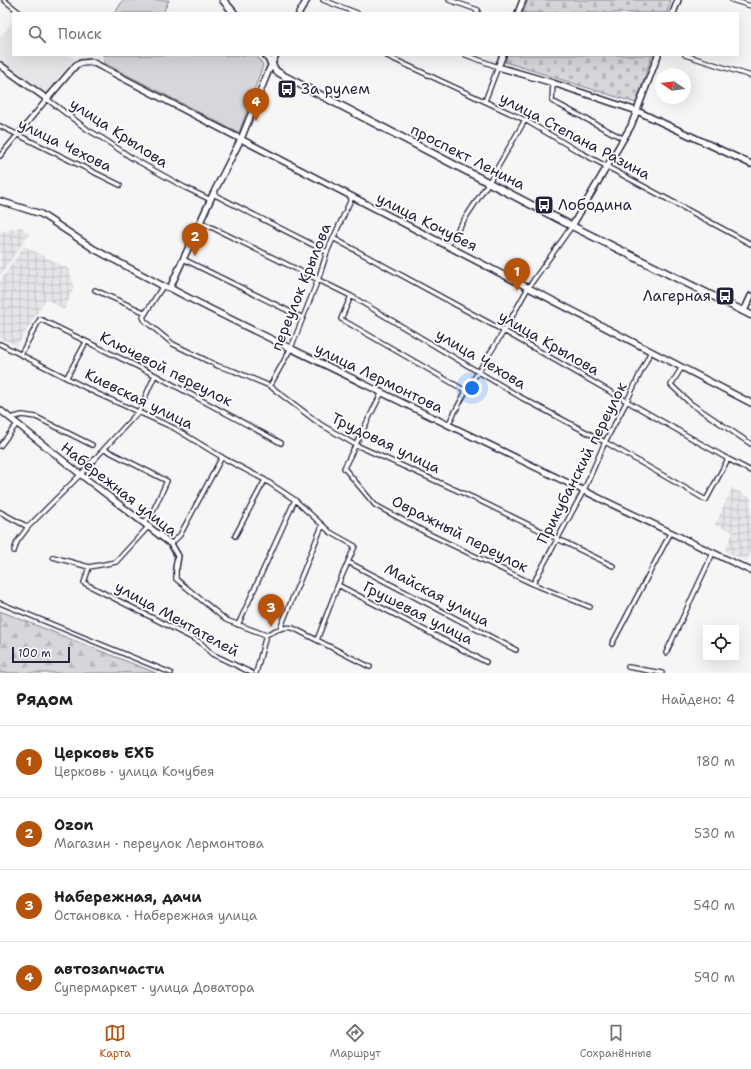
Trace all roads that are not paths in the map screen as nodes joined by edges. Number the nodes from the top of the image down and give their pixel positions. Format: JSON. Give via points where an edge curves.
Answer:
{"nodes":[{"id":1,"x":4,"y":0,"type":"edge"},
{"id":2,"x":223,"y":0,"type":"edge"},
{"id":3,"x":307,"y":0,"type":"edge"},
{"id":4,"x":323,"y":0,"type":"edge"},
{"id":5,"x":449,"y":0,"type":"edge"},
{"id":6,"x":523,"y":0,"type":"edge"},
{"id":7,"x":678,"y":0,"type":"edge"},
{"id":8,"x":735,"y":0,"type":"edge"},
{"id":9,"x":751,"y":6,"type":"edge"},
{"id":10,"x":18,"y":12,"type":"edge"},
{"id":11,"x":233,"y":12,"type":"edge"},
{"id":12,"x":300,"y":12,"type":"edge"},
{"id":13,"x":354,"y":12,"type":"edge"},
{"id":14,"x":478,"y":12,"type":"edge"},
{"id":15,"x":518,"y":12,"type":"edge"},
{"id":16,"x":673,"y":12,"type":"edge"},
{"id":17,"x":267,"y":56,"type":"edge"},
{"id":18,"x":275,"y":56,"type":"edge"},
{"id":19,"x":387,"y":56,"type":"edge"},
{"id":20,"x":469,"y":56,"type":"edge"},
{"id":21,"x":503,"y":56,"type":"edge"},
{"id":22,"x":658,"y":56,"type":"edge"},
{"id":23,"x":688,"y":56,"type":"edge"},
{"id":24,"x":0,"y":64,"type":"edge"},
{"id":25,"x":271,"y":64,"type":"junction"},
{"id":26,"x":498,"y":67,"type":"junction"},
{"id":27,"x":751,"y":76,"type":"edge"},
{"id":28,"x":553,"y":83,"type":"junction"},
{"id":29,"x":47,"y":99,"type":"junction"},
{"id":30,"x":485,"y":101,"type":"junction"},
{"id":31,"x":636,"y":111,"type":"junction"},
{"id":32,"x":525,"y":120,"type":"junction"},
{"id":33,"x":0,"y":126,"type":"edge"},
{"id":34,"x":18,"y":134,"type":"junction"},
{"id":35,"x":241,"y":139,"type":"junction"},
{"id":36,"x":624,"y":139,"type":"junction"},
{"id":37,"x":0,"y":156,"type":"edge"},
{"id":38,"x":751,"y":164,"type":"edge"},
{"id":39,"x":608,"y":166,"type":"junction"},
{"id":40,"x":489,"y":182,"type":"junction"},
{"id":41,"x":120,"y":185,"type":"dead end"},
{"id":42,"x":213,"y":194,"type":"junction"},
{"id":43,"x":352,"y":197,"type":"junction"},
{"id":44,"x":210,"y":200,"type":"junction"},
{"id":45,"x":0,"y":201,"type":"edge"},
{"id":46,"x":200,"y":222,"type":"junction"},
{"id":47,"x":572,"y":226,"type":"junction"},
{"id":48,"x":333,"y":238,"type":"junction"},
{"id":49,"x":751,"y":244,"type":"edge"},
{"id":50,"x":447,"y":246,"type":"junction"},
{"id":51,"x":327,"y":252,"type":"junction"},
{"id":52,"x":183,"y":259,"type":"junction"},
{"id":53,"x":318,"y":280,"type":"junction"},
{"id":54,"x":162,"y":286,"type":"junction"},
{"id":55,"x":170,"y":288,"type":"junction"},
{"id":56,"x":528,"y":288,"type":"junction"},
{"id":57,"x":95,"y":290,"type":"dead end"},
{"id":58,"x":352,"y":296,"type":"junction"},
{"id":59,"x":751,"y":296,"type":"edge"},
{"id":60,"x":744,"y":311,"type":"junction"},
{"id":61,"x":146,"y":313,"type":"junction"},
{"id":62,"x":751,"y":315,"type":"edge"},
{"id":63,"x":303,"y":318,"type":"junction"},
{"id":64,"x":504,"y":331,"type":"junction"},
{"id":65,"x":86,"y":342,"type":"junction"},
{"id":66,"x":0,"y":344,"type":"edge"},
{"id":67,"x":291,"y":348,"type":"junction"},
{"id":68,"x":651,"y":352,"type":"junction"},
{"id":69,"x":20,"y":354,"type":"junction"},
{"id":70,"x":682,"y":367,"type":"junction"},
{"id":71,"x":478,"y":371,"type":"junction"},
{"id":72,"x":155,"y":376,"type":"junction"},
{"id":73,"x":67,"y":378,"type":"junction"},
{"id":74,"x":270,"y":386,"type":"junction"},
{"id":75,"x":466,"y":391,"type":"junction"},
{"id":76,"x":382,"y":392,"type":"junction"},
{"id":77,"x":627,"y":401,"type":"junction"},
{"id":78,"x":751,"y":403,"type":"edge"},
{"id":79,"x":0,"y":410,"type":"edge"},
{"id":80,"x":139,"y":412,"type":"junction"},
{"id":81,"x":11,"y":418,"type":"junction"},
{"id":82,"x":17,"y":424,"type":"junction"},
{"id":83,"x":448,"y":426,"type":"junction"},
{"id":84,"x":605,"y":442,"type":"junction"},
{"id":85,"x":281,"y":443,"type":"dead end"},
{"id":86,"x":751,"y":444,"type":"edge"},
{"id":87,"x":356,"y":445,"type":"junction"},
{"id":88,"x":0,"y":446,"type":"edge"},
{"id":89,"x":92,"y":446,"type":"dead end"},
{"id":90,"x":104,"y":449,"type":"junction"},
{"id":91,"x":222,"y":457,"type":"junction"},
{"id":92,"x":728,"y":459,"type":"junction"},
{"id":93,"x":751,"y":471,"type":"edge"},
{"id":94,"x":80,"y":474,"type":"junction"},
{"id":95,"x":265,"y":480,"type":"junction"},
{"id":96,"x":584,"y":490,"type":"junction"},
{"id":97,"x":295,"y":500,"type":"junction"},
{"id":98,"x":0,"y":512,"type":"edge"},
{"id":99,"x":147,"y":525,"type":"junction"},
{"id":100,"x":322,"y":526,"type":"junction"},
{"id":101,"x":28,"y":527,"type":"junction"},
{"id":102,"x":671,"y":532,"type":"junction"},
{"id":103,"x":235,"y":536,"type":"dead end"},
{"id":104,"x":558,"y":539,"type":"junction"},
{"id":105,"x":171,"y":544,"type":"junction"},
{"id":106,"x":14,"y":550,"type":"dead end"},
{"id":107,"x":713,"y":553,"type":"junction"},
{"id":108,"x":53,"y":557,"type":"dead end"},
{"id":109,"x":348,"y":562,"type":"junction"},
{"id":110,"x":613,"y":566,"type":"dead end"},
{"id":111,"x":89,"y":567,"type":"junction"},
{"id":112,"x":176,"y":568,"type":"joint"},
{"id":113,"x":751,"y":571,"type":"edge"},
{"id":114,"x":533,"y":584,"type":"junction"},
{"id":115,"x":338,"y":585,"type":"junction"},
{"id":116,"x":0,"y":603,"type":"edge"},
{"id":117,"x":590,"y":607,"type":"dead end"},
{"id":118,"x":238,"y":625,"type":"junction"},
{"id":119,"x":280,"y":629,"type":"junction"},
{"id":120,"x":266,"y":635,"type":"junction"},
{"id":121,"x":317,"y":640,"type":"junction"},
{"id":122,"x":612,"y":644,"type":"dead end"},
{"id":123,"x":516,"y":650,"type":"dead end"},
{"id":124,"x":666,"y":653,"type":"dead end"},
{"id":125,"x":486,"y":662,"type":"dead end"},
{"id":126,"x":370,"y":667,"type":"dead end"},
{"id":127,"x":628,"y":667,"type":"dead end"},
{"id":128,"x":170,"y":673,"type":"edge"},
{"id":129,"x":252,"y":673,"type":"edge"},
{"id":130,"x":256,"y":673,"type":"edge"},
{"id":131,"x":662,"y":673,"type":"edge"}],
"edges":[{"from":1,"to":10,"type":"street"},
{"from":2,"to":11,"type":"main road"},
{"from":3,"to":12,"type":"street"},
{"from":4,"to":13,"type":"street"},
{"from":5,"to":14,"type":"street"},
{"from":6,"to":15,"type":"street"},
{"from":7,"to":16,"type":"street"},
{"from":8,"to":9,"type":"street"},
{"from":17,"to":25,"type":"main road","name":"проспект Ленина"},
{"from":18,"to":25,"type":"street"},
{"from":19,"to":30,"type":"street","name":"улица Степана Разина"},
{"from":20,"to":26,"type":"street"},
{"from":21,"to":26,"type":"street"},
{"from":22,"to":31,"type":"street"},
{"from":23,"to":27,"type":"street"},
{"from":24,"to":29,"type":"street","name":"улица Крылова"},
{"from":25,"to":35,"type":"street"},
{"from":25,"to":40,"type":"main road","name":"проспект Ленина","via":[[276,71],[286,77]]},
{"from":26,"to":28,"type":"street"},
{"from":26,"to":30,"type":"street"},
{"from":28,"to":31,"type":"street"},
{"from":28,"to":36,"type":"street","via":[[552,101]]},
{"from":29,"to":34,"type":"street"},
{"from":29,"to":35,"type":"street","name":"улица Кочубея","via":[[76,65],[92,62]]},
{"from":29,"to":44,"type":"street","name":"улица Крылова","via":[[88,130],[132,158]]},
{"from":30,"to":32,"type":"street","name":"улица Степана Разина"},
{"from":31,"to":36,"type":"street"},
{"from":31,"to":38,"type":"street"},
{"from":32,"to":39,"type":"street","name":"улица Степана Разина"},
{"from":32,"to":40,"type":"street"},
{"from":33,"to":34,"type":"street","name":"улица Чехова"},
{"from":34,"to":37,"type":"street"},
{"from":34,"to":41,"type":"street","name":"улица Чехова"},
{"from":35,"to":42,"type":"street"},
{"from":35,"to":43,"type":"street","name":"улица Кочубея"},
{"from":36,"to":39,"type":"street"},
{"from":39,"to":47,"type":"street"},
{"from":39,"to":49,"type":"street","name":"улица Степана Разина"},
{"from":40,"to":47,"type":"main road","name":"проспект Ленина"},
{"from":40,"to":50,"type":"street"},
{"from":42,"to":44,"type":"street"},
{"from":42,"to":51,"type":"street"},
{"from":43,"to":48,"type":"street","name":"переулок Крылова"},
{"from":43,"to":50,"type":"street","name":"улица Кочубея"},
{"from":44,"to":46,"type":"street"},
{"from":45,"to":54,"type":"street","name":"улица Лермонтова","via":[[41,214],[94,249]]},
{"from":46,"to":52,"type":"street"},
{"from":46,"to":53,"type":"street","name":"улица Чехова"},
{"from":47,"to":56,"type":"street"},
{"from":47,"to":60,"type":"main road","name":"проспект Ленина"},
{"from":48,"to":51,"type":"street","name":"переулок Крылова"},
{"from":48,"to":64,"type":"street","name":"улица Крылова"},
{"from":50,"to":56,"type":"street","name":"улица Кочубея"},
{"from":51,"to":53,"type":"street","name":"переулок Крылова"},
{"from":52,"to":55,"type":"street"},
{"from":52,"to":63,"type":"street"},
{"from":53,"to":58,"type":"street","name":"улица Чехова"},
{"from":53,"to":63,"type":"street","name":"переулок Крылова"},
{"from":54,"to":55,"type":"street","name":"улица Лермонтова"},
{"from":54,"to":61,"type":"street"},
{"from":55,"to":67,"type":"street","name":"улица Лермонтова","via":[[234,322]]},
{"from":56,"to":64,"type":"street"},
{"from":56,"to":68,"type":"street","name":"улица Кочубея"},
{"from":57,"to":61,"type":"street"},
{"from":58,"to":71,"type":"street","name":"улица Чехова"},
{"from":58,"to":75,"type":"street","via":[[342,319]]},
{"from":59,"to":60,"type":"street"},
{"from":60,"to":62,"type":"main road","name":"проспект Ленина"},
{"from":61,"to":74,"type":"street","name":"Трудовая улица","via":[[143,317],[145,321],[174,344],[218,366]]},
{"from":63,"to":67,"type":"street","name":"переулок Крылова"},
{"from":64,"to":71,"type":"street"},
{"from":64,"to":77,"type":"street","name":"улица Крылова"},
{"from":65,"to":69,"type":"street","name":"Ключевой переулок","via":[[40,319]]},
{"from":65,"to":72,"type":"street","name":"Ключевой переулок"},
{"from":65,"to":73,"type":"street"},
{"from":66,"to":69,"type":"street","name":"Киевская улица"},
{"from":67,"to":74,"type":"street","name":"переулок Крылова"},
{"from":67,"to":76,"type":"street","name":"улица Лермонтова"},
{"from":68,"to":70,"type":"street","name":"улица Кочубея"},
{"from":68,"to":77,"type":"street","name":"Прикубанский переулок"},
{"from":69,"to":73,"type":"street","name":"Киевская улица"},
{"from":70,"to":78,"type":"street","name":"улица Кочубея"},
{"from":70,"to":86,"type":"street","via":[[671,385],[690,403]]},
{"from":71,"to":75,"type":"street"},
{"from":71,"to":84,"type":"street","name":"улица Чехова","via":[[522,398]]},
{"from":72,"to":80,"type":"street"},
{"from":72,"to":85,"type":"street","name":"Ключевой переулок"},
{"from":73,"to":80,"type":"street","name":"Киевская улица"},
{"from":74,"to":87,"type":"street","name":"Трудовая улица","via":[[320,424]]},
{"from":75,"to":83,"type":"street"},
{"from":76,"to":83,"type":"street","name":"улица Лермонтова"},
{"from":76,"to":87,"type":"street","name":"Овражный переулок"},
{"from":77,"to":84,"type":"street","name":"Прикубанский переулок"},
{"from":77,"to":92,"type":"street","name":"улица Крылова"},
{"from":79,"to":81,"type":"street","name":"Набережная улица"},
{"from":80,"to":90,"type":"street"},
{"from":80,"to":91,"type":"street","name":"Киевская улица","via":[[174,428]]},
{"from":81,"to":82,"type":"street","name":"Набережная улица"},
{"from":81,"to":89,"type":"street","via":[[22,414],[36,417]]},
{"from":82,"to":88,"type":"street"},
{"from":82,"to":94,"type":"street","name":"Набережная улица"},
{"from":83,"to":96,"type":"street","name":"улица Лермонтова"},
{"from":84,"to":92,"type":"street","name":"улица Чехова","via":[[706,500]]},
{"from":84,"to":96,"type":"street","name":"Прикубанский переулок"},
{"from":87,"to":104,"type":"street","name":"Трудовая улица"},
{"from":87,"to":114,"type":"street","name":"Овражный переулок","via":[[344,468],[375,505],[427,534]]},
{"from":90,"to":94,"type":"street"},
{"from":90,"to":99,"type":"street","via":[[167,481]]},
{"from":91,"to":95,"type":"street","name":"Киевская улица"},
{"from":91,"to":105,"type":"street","via":[[180,535]]},
{"from":92,"to":93,"type":"street","name":"улица Крылова"},
{"from":94,"to":99,"type":"street","name":"Набережная улица"},
{"from":94,"to":101,"type":"street"},
{"from":95,"to":97,"type":"street","name":"Киевская улица"},
{"from":95,"to":103,"type":"street"},
{"from":96,"to":102,"type":"street","name":"улица Лермонтова"},
{"from":96,"to":104,"type":"street","name":"Прикубанский переулок"},
{"from":97,"to":100,"type":"street","name":"Киевская улица"},
{"from":97,"to":118,"type":"street"},
{"from":98,"to":101,"type":"street"},
{"from":99,"to":105,"type":"street","name":"Набережная улица"},
{"from":99,"to":111,"type":"street","via":[[116,562]]},
{"from":100,"to":109,"type":"street","name":"Киевская улица","via":[[355,546]]},
{"from":100,"to":119,"type":"street"},
{"from":101,"to":106,"type":"street","via":[[16,542]]},
{"from":102,"to":107,"type":"street","name":"улица Лермонтова"},
{"from":102,"to":122,"type":"street"},
{"from":104,"to":110,"type":"street","name":"Трудовая улица"},
{"from":104,"to":114,"type":"street","name":"Прикубанский переулок"},
{"from":105,"to":112,"type":"street","name":"Набережная улица","via":[[178,556]]},
{"from":107,"to":113,"type":"street","name":"улица Лермонтова"},
{"from":107,"to":124,"type":"street"},
{"from":108,"to":111,"type":"street"},
{"from":109,"to":115,"type":"street","name":"Киевская улица"},
{"from":109,"to":123,"type":"street","name":"Майская улица"},
{"from":111,"to":129,"type":"street","name":"улица Мечтателей","via":[[84,583],[200,642],[212,654]]},
{"from":112,"to":118,"type":"street","name":"Набережная улица","via":[[176,579],[226,620]]},
{"from":114,"to":117,"type":"street","name":"Овражный переулок"},
{"from":115,"to":121,"type":"street","name":"Киевская улица"},
{"from":115,"to":125,"type":"street","name":"Грушевая улица"},
{"from":116,"to":128,"type":"street"},
{"from":118,"to":120,"type":"street","name":"Набережная улица"},
{"from":119,"to":120,"type":"street"},
{"from":119,"to":121,"type":"street","via":[[293,628]]},
{"from":120,"to":130,"type":"street"},
{"from":121,"to":126,"type":"street"},
{"from":127,"to":131,"type":"street"}]}
